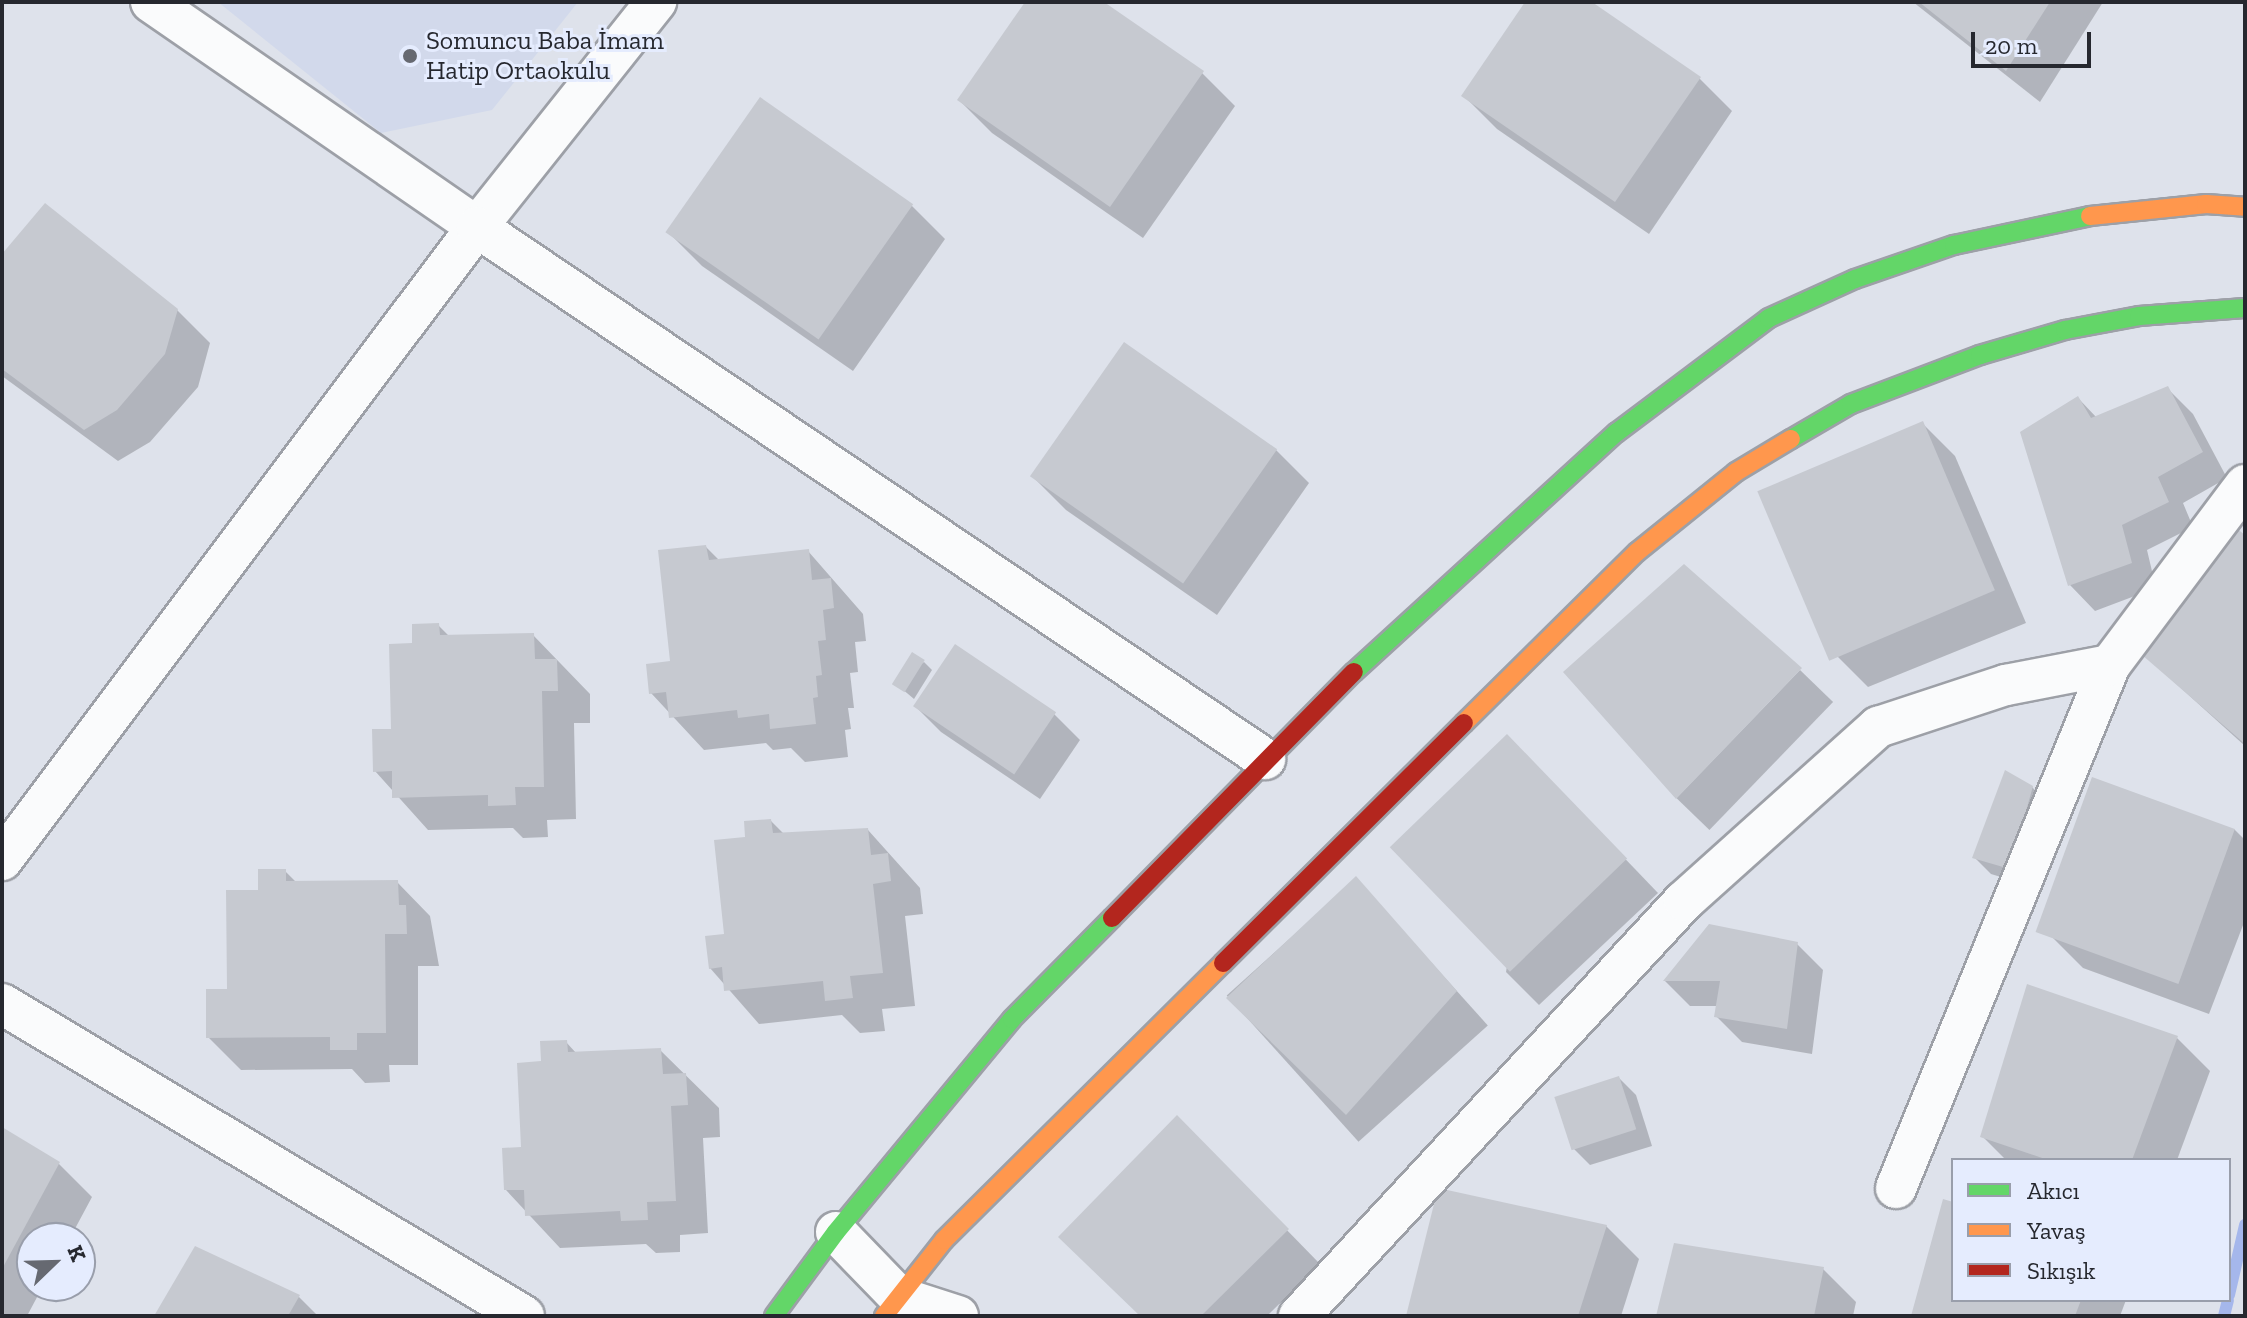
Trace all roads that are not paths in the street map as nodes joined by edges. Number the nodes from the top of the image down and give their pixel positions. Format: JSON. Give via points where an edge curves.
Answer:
{"nodes":[{"id":1,"x":151,"y":2,"type":"edge"},
{"id":2,"x":656,"y":2,"type":"edge"},
{"id":3,"x":2243,"y":204,"type":"edge"},
{"id":4,"x":477,"y":227,"type":"junction"},
{"id":5,"x":2245,"y":308,"type":"edge"},
{"id":6,"x":2245,"y":485,"type":"edge"},
{"id":7,"x":2110,"y":665,"type":"junction"},
{"id":8,"x":1265,"y":759,"type":"junction"},
{"id":9,"x":2,"y":860,"type":"edge"},
{"id":10,"x":2,"y":1004,"type":"edge"},
{"id":11,"x":1896,"y":1188,"type":"dead end"},
{"id":12,"x":836,"y":1232,"type":"junction"},
{"id":13,"x":892,"y":1306,"type":"edge"},
{"id":14,"x":524,"y":1316,"type":"edge"},
{"id":15,"x":774,"y":1316,"type":"edge"},
{"id":16,"x":958,"y":1316,"type":"edge"},
{"id":17,"x":1299,"y":1316,"type":"edge"}],
"edges":[{"from":1,"to":4,"type":"street"},
{"from":2,"to":4,"type":"street"},
{"from":3,"to":8,"type":"main road","via":[[2085,217],[1954,245],[1855,279],[1769,318],[1616,433],[1386,640]]},
{"from":4,"to":8,"type":"street"},
{"from":4,"to":9,"type":"street"},
{"from":5,"to":13,"type":"main road","via":[[2139,316],[2065,330],[1980,355],[1851,404],[1736,472],[1637,552],[944,1240]]},
{"from":6,"to":7,"type":"street"},
{"from":7,"to":11,"type":"street"},
{"from":7,"to":17,"type":"street","via":[[2006,685],[1878,727],[1684,901]]},
{"from":8,"to":12,"type":"main road","via":[[1012,1019]]},
{"from":10,"to":14,"type":"street"},
{"from":12,"to":13,"type":"street"},
{"from":12,"to":15,"type":"main road"},
{"from":13,"to":16,"type":"street"}]}
